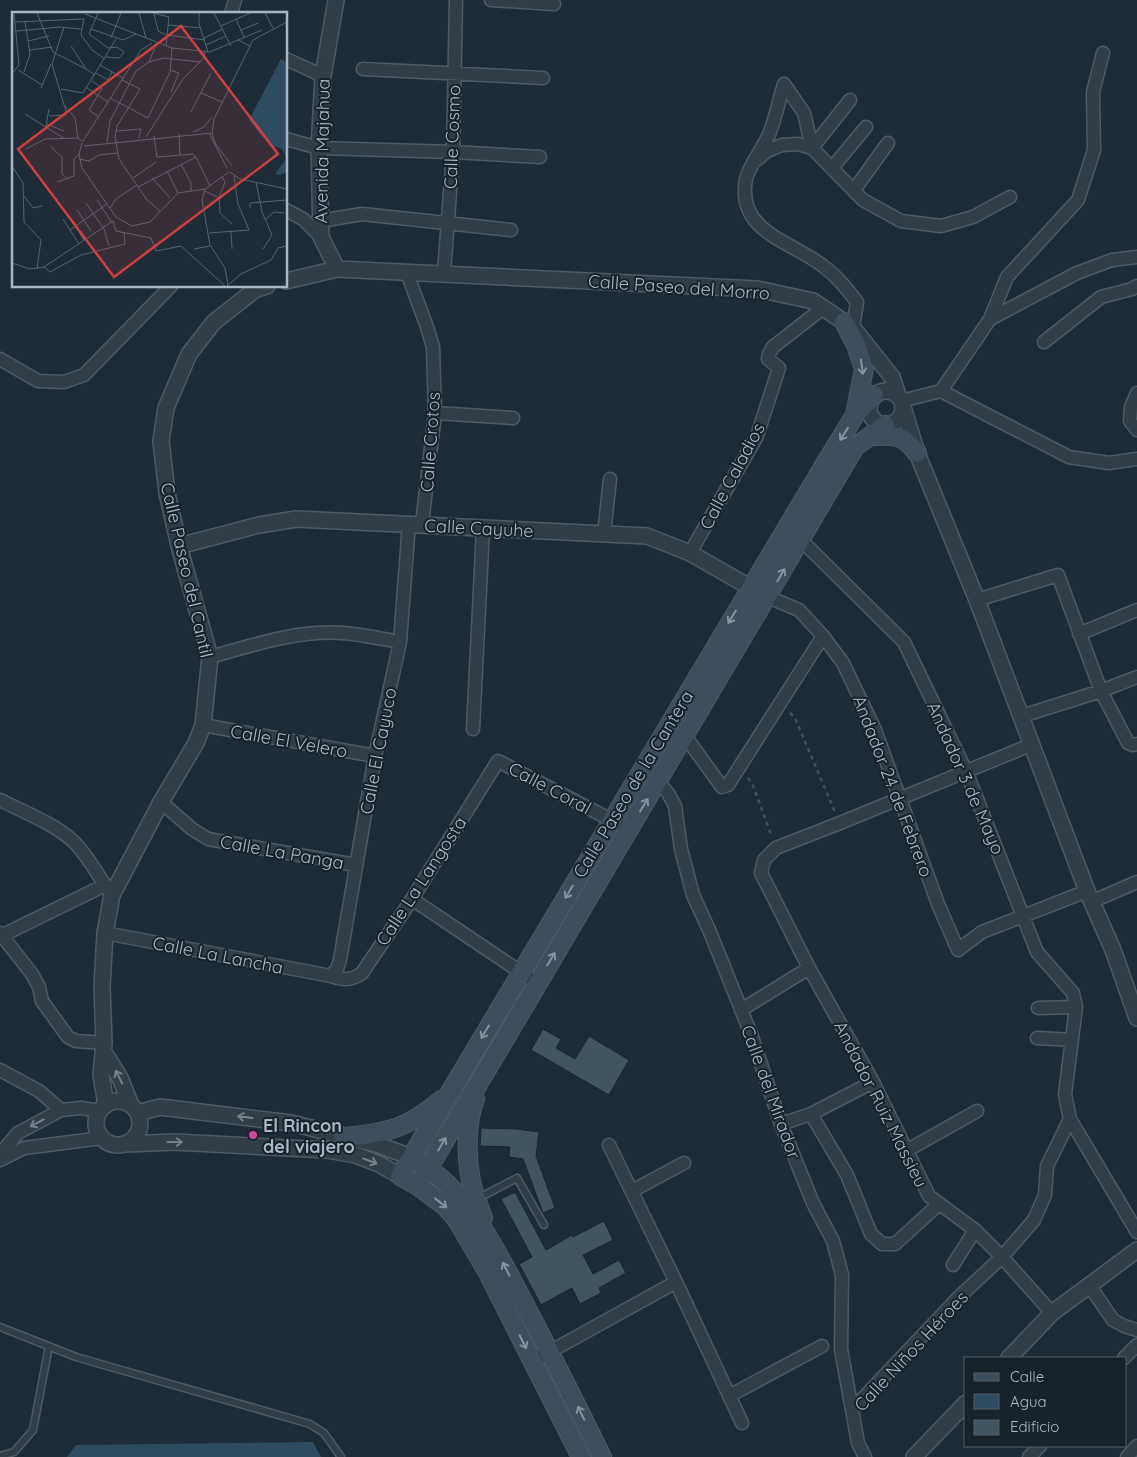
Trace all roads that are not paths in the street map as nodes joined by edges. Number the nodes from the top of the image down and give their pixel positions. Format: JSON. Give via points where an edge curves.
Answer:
{"nodes":[{"id":1,"x":336,"y":0,"type":"edge"},
{"id":2,"x":456,"y":0,"type":"edge"},
{"id":3,"x":491,"y":0,"type":"edge"},
{"id":4,"x":554,"y":4,"type":"dead end"},
{"id":5,"x":1103,"y":53,"type":"dead end"},
{"id":6,"x":288,"y":60,"type":"edge"},
{"id":7,"x":363,"y":69,"type":"dead end"},
{"id":8,"x":454,"y":73,"type":"junction"},
{"id":9,"x":323,"y":76,"type":"junction"},
{"id":10,"x":543,"y":78,"type":"dead end"},
{"id":11,"x":850,"y":100,"type":"dead end"},
{"id":12,"x":866,"y":126,"type":"dead end"},
{"id":13,"x":288,"y":140,"type":"edge"},
{"id":14,"x":888,"y":143,"type":"dead end"},
{"id":15,"x":319,"y":148,"type":"junction"},
{"id":16,"x":812,"y":148,"type":"junction"},
{"id":17,"x":453,"y":152,"type":"junction"},
{"id":18,"x":540,"y":157,"type":"dead end"},
{"id":19,"x":754,"y":162,"type":"junction"},
{"id":20,"x":832,"y":168,"type":"junction"},
{"id":21,"x":854,"y":190,"type":"junction"},
{"id":22,"x":1010,"y":197,"type":"dead end"},
{"id":23,"x":288,"y":211,"type":"edge"},
{"id":24,"x":320,"y":220,"type":"junction"},
{"id":25,"x":448,"y":222,"type":"junction"},
{"id":26,"x":511,"y":230,"type":"dead end"},
{"id":27,"x":321,"y":237,"type":"junction"},
{"id":28,"x":1137,"y":257,"type":"edge"},
{"id":29,"x":337,"y":269,"type":"junction"},
{"id":30,"x":407,"y":273,"type":"junction"},
{"id":31,"x":444,"y":273,"type":"junction"},
{"id":32,"x":288,"y":281,"type":"edge"},
{"id":33,"x":1137,"y":286,"type":"edge"},
{"id":34,"x":169,"y":288,"type":"edge"},
{"id":35,"x":260,"y":288,"type":"edge"},
{"id":36,"x":823,"y":308,"type":"junction"},
{"id":37,"x":990,"y":319,"type":"junction"},
{"id":38,"x":849,"y":328,"type":"junction"},
{"id":39,"x":1044,"y":342,"type":"dead end"},
{"id":40,"x":0,"y":359,"type":"edge"},
{"id":41,"x":941,"y":391,"type":"junction"},
{"id":42,"x":1137,"y":392,"type":"edge"},
{"id":43,"x":874,"y":396,"type":"junction"},
{"id":44,"x":901,"y":401,"type":"junction"},
{"id":45,"x":435,"y":413,"type":"junction"},
{"id":46,"x":855,"y":415,"type":"junction"},
{"id":47,"x":513,"y":418,"type":"dead end"},
{"id":48,"x":886,"y":425,"type":"junction"},
{"id":49,"x":1137,"y":430,"type":"edge"},
{"id":50,"x":870,"y":436,"type":"junction"},
{"id":51,"x":917,"y":453,"type":"junction"},
{"id":52,"x":1137,"y":459,"type":"edge"},
{"id":53,"x":610,"y":479,"type":"dead end"},
{"id":54,"x":416,"y":524,"type":"junction"},
{"id":55,"x":483,"y":529,"type":"junction"},
{"id":56,"x":604,"y":534,"type":"junction"},
{"id":57,"x":801,"y":540,"type":"junction"},
{"id":58,"x":179,"y":546,"type":"junction"},
{"id":59,"x":690,"y":553,"type":"junction"},
{"id":60,"x":750,"y":588,"type":"junction"},
{"id":61,"x":768,"y":597,"type":"junction"},
{"id":62,"x":977,"y":600,"type":"junction"},
{"id":63,"x":1137,"y":610,"type":"edge"},
{"id":64,"x":1079,"y":634,"type":"junction"},
{"id":65,"x":822,"y":636,"type":"junction"},
{"id":66,"x":400,"y":642,"type":"junction"},
{"id":67,"x":210,"y":657,"type":"junction"},
{"id":68,"x":1137,"y":676,"type":"edge"},
{"id":69,"x":1101,"y":691,"type":"junction"},
{"id":70,"x":1022,"y":716,"type":"junction"},
{"id":71,"x":203,"y":725,"type":"junction"},
{"id":72,"x":473,"y":729,"type":"dead end"},
{"id":73,"x":684,"y":736,"type":"junction"},
{"id":74,"x":1132,"y":743,"type":"edge"},
{"id":75,"x":1033,"y":744,"type":"junction"},
{"id":76,"x":375,"y":756,"type":"junction"},
{"id":77,"x":498,"y":761,"type":"joint"},
{"id":78,"x":966,"y":771,"type":"junction"},
{"id":79,"x":658,"y":782,"type":"junction"},
{"id":80,"x":899,"y":798,"type":"junction"},
{"id":81,"x":0,"y":800,"type":"edge"},
{"id":82,"x":161,"y":802,"type":"junction"},
{"id":83,"x":612,"y":820,"type":"junction"},
{"id":84,"x":629,"y":830,"type":"junction"},
{"id":85,"x":356,"y":865,"type":"junction"},
{"id":86,"x":1137,"y":882,"type":"edge"},
{"id":87,"x":109,"y":890,"type":"junction"},
{"id":88,"x":1089,"y":896,"type":"junction"},
{"id":89,"x":412,"y":899,"type":"junction"},
{"id":90,"x":1024,"y":916,"type":"junction"},
{"id":91,"x":105,"y":933,"type":"junction"},
{"id":92,"x":1,"y":934,"type":"edge"},
{"id":93,"x":809,"y":968,"type":"junction"},
{"id":94,"x":521,"y":972,"type":"junction"},
{"id":95,"x":331,"y":976,"type":"junction"},
{"id":96,"x":537,"y":982,"type":"junction"},
{"id":97,"x":1076,"y":1007,"type":"junction"},
{"id":98,"x":1038,"y":1008,"type":"dead end"},
{"id":99,"x":741,"y":1010,"type":"junction"},
{"id":100,"x":1137,"y":1018,"type":"edge"},
{"id":101,"x":1038,"y":1038,"type":"dead end"},
{"id":102,"x":1072,"y":1040,"type":"junction"},
{"id":103,"x":104,"y":1047,"type":"junction"},
{"id":104,"x":0,"y":1070,"type":"edge"},
{"id":105,"x":485,"y":1071,"type":"junction"},
{"id":106,"x":873,"y":1082,"type":"junction"},
{"id":107,"x":449,"y":1093,"type":"junction"},
{"id":108,"x":103,"y":1108,"type":"junction"},
{"id":109,"x":134,"y":1109,"type":"junction"},
{"id":110,"x":61,"y":1110,"type":"junction"},
{"id":111,"x":977,"y":1111,"type":"dead end"},
{"id":112,"x":811,"y":1114,"type":"junction"},
{"id":113,"x":1070,"y":1119,"type":"junction"},
{"id":114,"x":781,"y":1124,"type":"junction"},
{"id":115,"x":343,"y":1137,"type":"junction"},
{"id":116,"x":102,"y":1138,"type":"junction"},
{"id":117,"x":126,"y":1144,"type":"junction"},
{"id":118,"x":609,"y":1145,"type":"dead end"},
{"id":119,"x":906,"y":1151,"type":"junction"},
{"id":120,"x":0,"y":1154,"type":"edge"},
{"id":121,"x":411,"y":1157,"type":"junction"},
{"id":122,"x":0,"y":1160,"type":"edge"},
{"id":123,"x":684,"y":1163,"type":"dead end"},
{"id":124,"x":428,"y":1168,"type":"junction"},
{"id":125,"x":400,"y":1176,"type":"junction"},
{"id":126,"x":418,"y":1186,"type":"junction"},
{"id":127,"x":632,"y":1191,"type":"junction"},
{"id":128,"x":940,"y":1204,"type":"junction"},
{"id":129,"x":467,"y":1209,"type":"junction"},
{"id":130,"x":544,"y":1224,"type":"dead end"},
{"id":131,"x":975,"y":1230,"type":"junction"},
{"id":132,"x":1137,"y":1232,"type":"edge"},
{"id":133,"x":1137,"y":1250,"type":"edge"},
{"id":134,"x":1002,"y":1257,"type":"junction"},
{"id":135,"x":953,"y":1265,"type":"dead end"},
{"id":136,"x":676,"y":1282,"type":"junction"},
{"id":137,"x":1090,"y":1285,"type":"junction"},
{"id":138,"x":1052,"y":1313,"type":"junction"},
{"id":139,"x":0,"y":1327,"type":"edge"},
{"id":140,"x":1137,"y":1330,"type":"edge"},
{"id":141,"x":1137,"y":1345,"type":"edge"},
{"id":142,"x":49,"y":1346,"type":"junction"},
{"id":143,"x":822,"y":1346,"type":"dead end"},
{"id":144,"x":550,"y":1352,"type":"junction"},
{"id":145,"x":1010,"y":1357,"type":"edge"},
{"id":146,"x":1125,"y":1357,"type":"edge"},
{"id":147,"x":533,"y":1361,"type":"junction"},
{"id":148,"x":729,"y":1396,"type":"junction"},
{"id":149,"x":964,"y":1405,"type":"edge"},
{"id":150,"x":852,"y":1410,"type":"junction"},
{"id":151,"x":742,"y":1423,"type":"dead end"},
{"id":152,"x":1137,"y":1446,"type":"edge"},
{"id":153,"x":1039,"y":1447,"type":"edge"},
{"id":154,"x":0,"y":1456,"type":"edge"},
{"id":155,"x":341,"y":1457,"type":"edge"},
{"id":156,"x":581,"y":1457,"type":"edge"},
{"id":157,"x":602,"y":1457,"type":"edge"},
{"id":158,"x":865,"y":1457,"type":"edge"},
{"id":159,"x":914,"y":1457,"type":"edge"},
{"id":160,"x":1029,"y":1457,"type":"edge"},
{"id":161,"x":1126,"y":1457,"type":"edge"}],
"edges":[{"from":1,"to":9,"type":"street","name":"Avenida Majahua"},
{"from":2,"to":8,"type":"street","name":"Calle Cosmo"},
{"from":3,"to":4,"type":"street"},
{"from":5,"to":37,"type":"street","via":[[1093,92],[1094,150],[1078,200],[1007,277]]},
{"from":6,"to":9,"type":"street"},
{"from":7,"to":8,"type":"street"},
{"from":8,"to":10,"type":"street"},
{"from":8,"to":17,"type":"street","name":"Calle Cosmo"},
{"from":9,"to":15,"type":"street","name":"Avenida Majahua"},
{"from":11,"to":16,"type":"street"},
{"from":12,"to":20,"type":"street"},
{"from":13,"to":15,"type":"street"},
{"from":14,"to":21,"type":"street"},
{"from":15,"to":17,"type":"street"},
{"from":15,"to":24,"type":"street","name":"Avenida Majahua"},
{"from":16,"to":19,"type":"street","via":[[798,144],[782,145],[767,151]]},
{"from":16,"to":19,"type":"street","via":[[804,113],[784,84],[770,133]]},
{"from":16,"to":20,"type":"street"},
{"from":17,"to":18,"type":"street"},
{"from":17,"to":25,"type":"street","name":"Calle Cosmo"},
{"from":19,"to":38,"type":"street","via":[[744,193],[756,223],[823,265],[841,282],[857,302]]},
{"from":20,"to":21,"type":"street"},
{"from":21,"to":22,"type":"street","via":[[864,200],[901,220],[941,226],[973,217]]},
{"from":23,"to":27,"type":"street","via":[[303,219]]},
{"from":24,"to":25,"type":"street","via":[[362,214]]},
{"from":24,"to":27,"type":"street","name":"Avenida Majahua"},
{"from":25,"to":26,"type":"street"},
{"from":25,"to":31,"type":"street","name":"Calle Cosmo"},
{"from":27,"to":29,"type":"street","name":"Avenida Majahua"},
{"from":28,"to":37,"type":"street","via":[[1112,260],[1077,273]]},
{"from":29,"to":30,"type":"street"},
{"from":29,"to":32,"type":"street"},
{"from":30,"to":31,"type":"street"},
{"from":30,"to":45,"type":"street","name":"Calle Crotos","via":[[433,347]]},
{"from":31,"to":36,"type":"street","name":"Calle Paseo del Morro","via":[[757,289],[813,301]]},
{"from":33,"to":39,"type":"street","via":[[1101,296]]},
{"from":34,"to":40,"type":"street","via":[[84,375],[64,382],[38,381]]},
{"from":35,"to":58,"type":"street","name":"Calle Paseo del Cantil","via":[[214,322],[189,354],[166,408],[161,441],[167,493]]},
{"from":36,"to":38,"type":"street","name":"Calle Paseo del Morro"},
{"from":36,"to":59,"type":"street","name":"Calle Caladios","via":[[769,354],[768,359],[779,368],[757,436]]},
{"from":37,"to":41,"type":"street"},
{"from":38,"to":44,"type":"street","name":"Calle Paseo del Morro","via":[[892,377]]},
{"from":38,"to":46,"type":"main road","one_way":true,"via":[[864,369]]},
{"from":41,"to":44,"type":"street"},
{"from":41,"to":52,"type":"street","via":[[1069,457],[1109,463]]},
{"from":42,"to":49,"type":"street","via":[[1130,422]]},
{"from":43,"to":44,"type":"street","via":[[888,391]]},
{"from":43,"to":46,"type":"main road","name":"Calle Paseo de la Cantera"},
{"from":43,"to":48,"type":"street","via":[[870,400],[869,412],[875,422]]},
{"from":44,"to":48,"type":"street","via":[[899,420]]},
{"from":44,"to":51,"type":"street","name":"Calle Paseo del Morro"},
{"from":45,"to":47,"type":"street"},
{"from":45,"to":54,"type":"street","name":"Calle Crotos"},
{"from":46,"to":60,"type":"main road","name":"Calle Paseo de la Cantera","one_way":true},
{"from":48,"to":50,"type":"main road","name":"Calle Paseo de la Cantera"},
{"from":50,"to":51,"type":"main road","via":[[892,435],[909,442]]},
{"from":50,"to":57,"type":"main road","name":"Calle Paseo de la Cantera","via":[[855,447]]},
{"from":51,"to":62,"type":"street","name":"Calle Paseo del Morro"},
{"from":53,"to":56,"type":"street"},
{"from":54,"to":55,"type":"street","name":"Calle Cayuhe"},
{"from":54,"to":58,"type":"street","name":"Calle Cayuhe","via":[[296,518]]},
{"from":54,"to":66,"type":"street","name":"Calle El Cayuco"},
{"from":55,"to":56,"type":"street","name":"Calle Cayuhe"},
{"from":55,"to":72,"type":"street"},
{"from":56,"to":59,"type":"street","name":"Calle Cayuhe","via":[[647,536]]},
{"from":61,"to":57,"type":"main road","name":"Calle Paseo de la Cantera","one_way":true},
{"from":57,"to":78,"type":"street","name":"Andador 3 de Mayo","via":[[904,642]]},
{"from":58,"to":67,"type":"street","name":"Calle Paseo del Cantil"},
{"from":59,"to":60,"type":"street","name":"Calle Cayuhe"},
{"from":60,"to":61,"type":"street","name":"Calle Cayuhe"},
{"from":60,"to":83,"type":"main road","name":"Calle Paseo de la Cantera","one_way":true},
{"from":61,"to":65,"type":"street","name":"Andador 24 de Febrero","via":[[799,610]]},
{"from":61,"to":73,"type":"main road","name":"Calle Paseo de la Cantera"},
{"from":62,"to":64,"type":"street","via":[[1058,575]]},
{"from":62,"to":70,"type":"street","name":"Calle Paseo del Morro"},
{"from":63,"to":64,"type":"street"},
{"from":64,"to":69,"type":"street"},
{"from":65,"to":73,"type":"street","via":[[728,785],[722,787]]},
{"from":65,"to":80,"type":"street","name":"Andador 24 de Febrero","via":[[843,663],[875,730]]},
{"from":66,"to":67,"type":"street","via":[[342,633],[305,634]]},
{"from":66,"to":76,"type":"street","name":"Calle El Cayuco"},
{"from":67,"to":71,"type":"street","name":"Calle Paseo del Cantil"},
{"from":68,"to":69,"type":"street"},
{"from":69,"to":70,"type":"street"},
{"from":69,"to":74,"type":"street"},
{"from":70,"to":75,"type":"street","name":"Calle Paseo del Morro"},
{"from":71,"to":76,"type":"street","name":"Calle El Velero"},
{"from":71,"to":82,"type":"street","name":"Calle Paseo del Cantil"},
{"from":73,"to":79,"type":"main road","name":"Calle Paseo de la Cantera"},
{"from":75,"to":78,"type":"street"},
{"from":75,"to":88,"type":"street","name":"Calle Paseo del Morro"},
{"from":76,"to":85,"type":"street","name":"Calle El Cayuco"},
{"from":77,"to":83,"type":"street","name":"Calle Coral"},
{"from":77,"to":89,"type":"street","name":"Calle La Langosta"},
{"from":78,"to":80,"type":"street"},
{"from":78,"to":90,"type":"street","name":"Andador 3 de Mayo"},
{"from":84,"to":79,"type":"main road","name":"Calle Paseo de la Cantera","one_way":true},
{"from":79,"to":99,"type":"street","name":"Calle del Mirador","via":[[675,806],[681,849],[693,895]]},
{"from":80,"to":90,"type":"street","name":"Andador 24 de Febrero","via":[[958,950],[982,932]]},
{"from":80,"to":93,"type":"street","name":"Andador Ruiz Massieu","via":[[776,848],[764,860],[761,873]]},
{"from":81,"to":87,"type":"street","via":[[74,841]]},
{"from":82,"to":85,"type":"street","name":"Calle La Panga","via":[[208,839]]},
{"from":82,"to":87,"type":"street","name":"Calle Paseo del Cantil"},
{"from":83,"to":84,"type":"street","name":"Calle Coral"},
{"from":83,"to":94,"type":"main road","name":"Calle Paseo de la Cantera","one_way":true},
{"from":96,"to":84,"type":"main road","name":"Calle Paseo de la Cantera","one_way":true},
{"from":85,"to":95,"type":"street","name":"Calle El Cayuco","via":[[340,960]]},
{"from":86,"to":88,"type":"street"},
{"from":87,"to":91,"type":"street","name":"Calle Paseo del Cantil"},
{"from":87,"to":92,"type":"street"},
{"from":88,"to":90,"type":"street"},
{"from":88,"to":100,"type":"street","name":"Calle Paseo del Morro","via":[[1113,950]]},
{"from":89,"to":94,"type":"street"},
{"from":89,"to":95,"type":"street","name":"Calle La Langosta","via":[[362,973],[344,980]]},
{"from":90,"to":97,"type":"street","name":"Andador 3 de Mayo","via":[[1037,952],[1073,993]]},
{"from":91,"to":95,"type":"street","name":"Calle La Lancha"},
{"from":91,"to":103,"type":"street","name":"Calle Paseo del Cantil","via":[[102,986]]},
{"from":92,"to":103,"type":"street","via":[[32,974],[42,1001],[68,1037]]},
{"from":93,"to":99,"type":"street"},
{"from":93,"to":106,"type":"street","name":"Andador Ruiz Massieu"},
{"from":94,"to":96,"type":"street"},
{"from":94,"to":107,"type":"main road","name":"Calle Paseo de la Cantera","one_way":true},
{"from":96,"to":105,"type":"main road","name":"Calle Paseo de la Cantera"},
{"from":97,"to":98,"type":"street"},
{"from":97,"to":102,"type":"street"},
{"from":99,"to":114,"type":"street","name":"Calle del Mirador"},
{"from":101,"to":102,"type":"street"},
{"from":102,"to":113,"type":"street","via":[[1065,1094]]},
{"from":103,"to":108,"type":"street","name":"Calle Paseo del Cantil","via":[[101,1063]]},
{"from":109,"to":103,"type":"street","name":"Calle Paseo del Cantil","one_way":true},
{"from":104,"to":110,"type":"street","via":[[39,1091]]},
{"from":124,"to":105,"type":"main road","name":"Calle Paseo de la Cantera","one_way":true},
{"from":105,"to":129,"type":"main road","via":[[470,1111],[468,1150],[471,1181]]},
{"from":106,"to":112,"type":"street"},
{"from":106,"to":119,"type":"street","name":"Andador Ruiz Massieu"},
{"from":107,"to":115,"type":"main road","via":[[426,1113],[397,1129]]},
{"from":107,"to":121,"type":"main road","name":"Calle Paseo de la Cantera"},
{"from":108,"to":109,"type":"street","via":[[118,1101]]},
{"from":108,"to":110,"type":"street"},
{"from":108,"to":116,"type":"street","via":[[96,1120]]},
{"from":115,"to":109,"type":"street","one_way":true,"via":[[292,1123],[160,1107]]},
{"from":109,"to":117,"type":"street","via":[[140,1124],[139,1131]]},
{"from":110,"to":120,"type":"street","one_way":true,"via":[[18,1132]]},
{"from":111,"to":119,"type":"street"},
{"from":112,"to":114,"type":"street"},
{"from":112,"to":128,"type":"street","via":[[846,1175],[871,1234],[882,1244],[895,1244]]},
{"from":113,"to":132,"type":"street"},
{"from":113,"to":134,"type":"street","name":"Calle Niños Héroes","via":[[1047,1166],[1045,1195],[1034,1220]]},
{"from":114,"to":150,"type":"street","name":"Calle del Mirador","via":[[833,1241],[842,1275],[840,1349]]},
{"from":115,"to":121,"type":"street","via":[[376,1144]]},
{"from":116,"to":117,"type":"street","via":[[113,1145]]},
{"from":116,"to":122,"type":"street","via":[[24,1148]]},
{"from":117,"to":125,"type":"street","one_way":true,"via":[[175,1142],[327,1150],[356,1155]]},
{"from":118,"to":127,"type":"street"},
{"from":119,"to":128,"type":"street","name":"Andador Ruiz Massieu","via":[[928,1196]]},
{"from":121,"to":124,"type":"main road"},
{"from":121,"to":125,"type":"main road","name":"Calle Paseo de la Cantera"},
{"from":123,"to":127,"type":"street"},
{"from":124,"to":126,"type":"main road","name":"Calle Paseo de la Cantera"},
{"from":124,"to":129,"type":"main road","via":[[459,1194]]},
{"from":125,"to":126,"type":"main road"},
{"from":126,"to":129,"type":"main road","one_way":true,"via":[[446,1207]]},
{"from":127,"to":136,"type":"street"},
{"from":128,"to":131,"type":"street","name":"Andador Ruiz Massieu"},
{"from":129,"to":130,"type":"lane","via":[[517,1178]]},
{"from":144,"to":129,"type":"main road","one_way":true,"via":[[492,1244]]},
{"from":129,"to":147,"type":"main road","one_way":true,"via":[[471,1242]]},
{"from":131,"to":134,"type":"street","name":"Andador Ruiz Massieu"},
{"from":131,"to":135,"type":"street"},
{"from":133,"to":137,"type":"street"},
{"from":134,"to":138,"type":"street","name":"Andador Ruiz Massieu"},
{"from":134,"to":150,"type":"street","name":"Calle Niños Héroes","via":[[959,1297]]},
{"from":136,"to":144,"type":"street"},
{"from":136,"to":148,"type":"street"},
{"from":137,"to":138,"type":"street"},
{"from":137,"to":140,"type":"street","via":[[1113,1320]]},
{"from":138,"to":145,"type":"street"},
{"from":139,"to":142,"type":"lane"},
{"from":141,"to":146,"type":"street"},
{"from":142,"to":154,"type":"lane","via":[[33,1430],[14,1452]]},
{"from":142,"to":155,"type":"lane","via":[[76,1357],[310,1424],[324,1433]]},
{"from":143,"to":148,"type":"street"},
{"from":144,"to":147,"type":"street"},
{"from":157,"to":144,"type":"main road","one_way":true},
{"from":147,"to":156,"type":"main road"},
{"from":148,"to":151,"type":"street"},
{"from":149,"to":159,"type":"street"},
{"from":150,"to":158,"type":"street","name":"Calle Niños Héroes","via":[[858,1443]]},
{"from":152,"to":161,"type":"street"},
{"from":153,"to":160,"type":"street"}]}
